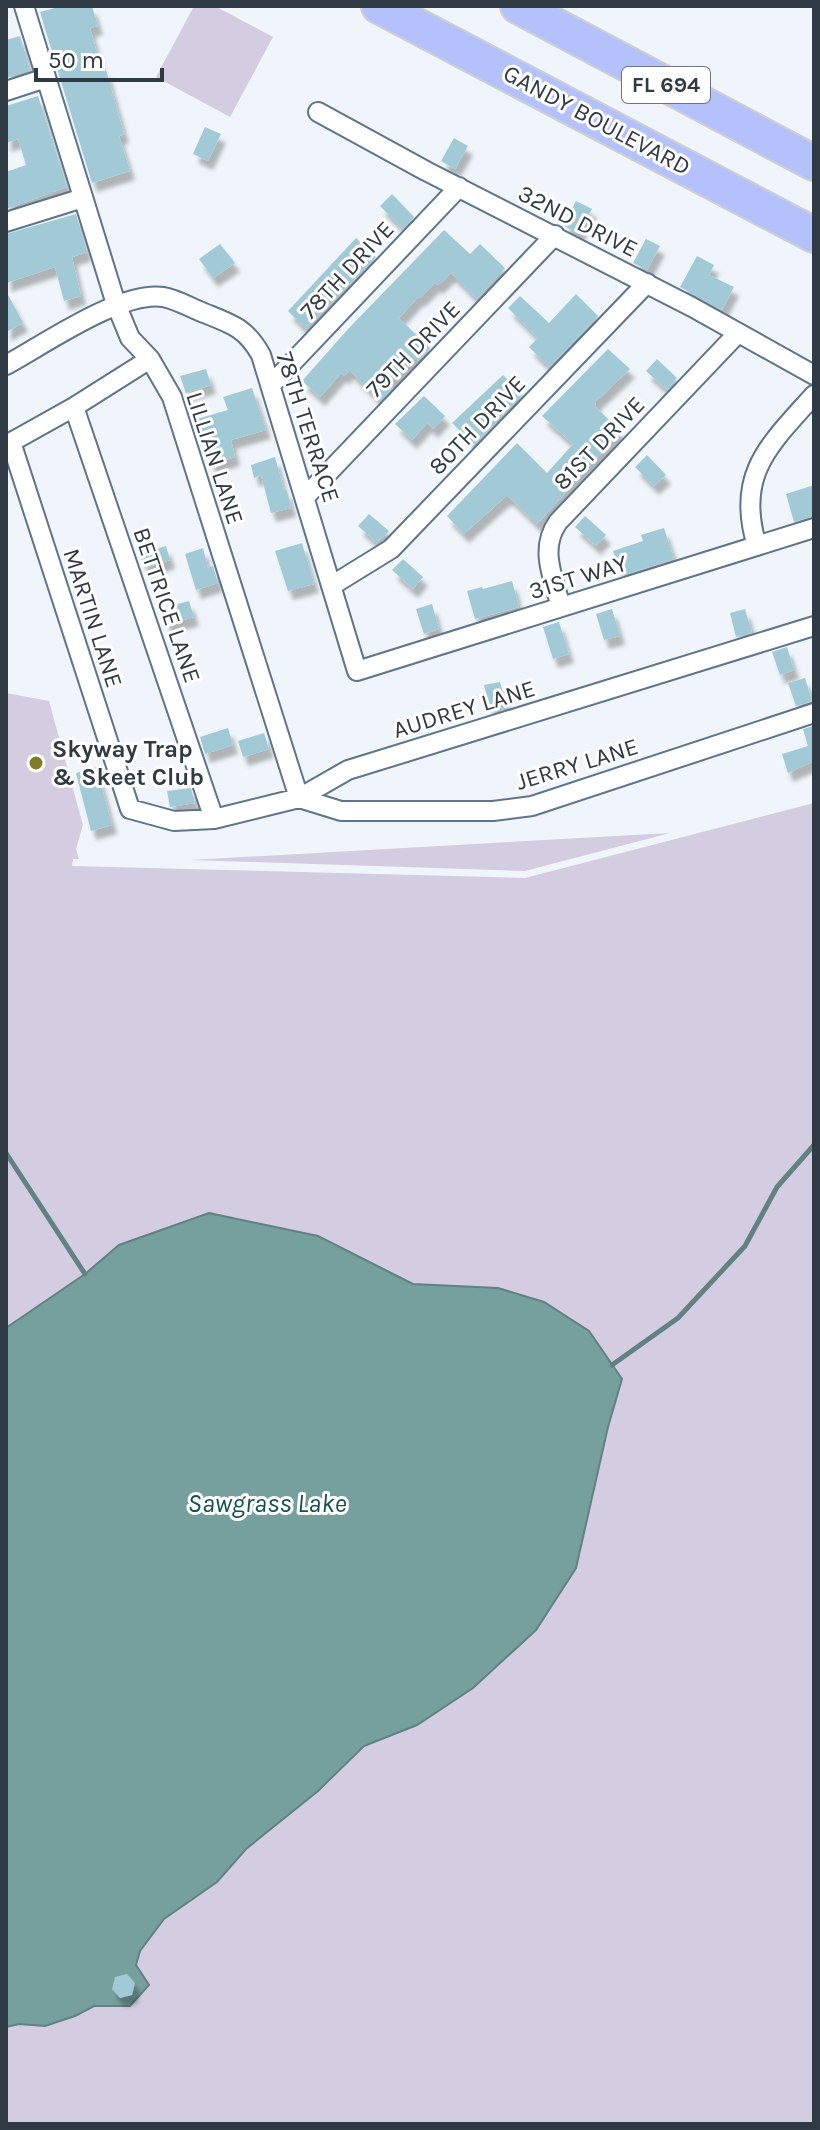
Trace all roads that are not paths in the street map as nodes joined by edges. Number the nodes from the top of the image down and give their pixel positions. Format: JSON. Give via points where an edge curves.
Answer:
{"nodes":[{"id":1,"x":24,"y":6,"type":"edge"},
{"id":2,"x":379,"y":6,"type":"edge"},
{"id":3,"x":518,"y":6,"type":"edge"},
{"id":4,"x":46,"y":78,"type":"junction"},
{"id":5,"x":6,"y":91,"type":"edge"},
{"id":6,"x":318,"y":112,"type":"dead end"},
{"id":7,"x":814,"y":163,"type":"edge"},
{"id":8,"x":459,"y":187,"type":"junction"},
{"id":9,"x":83,"y":198,"type":"junction"},
{"id":10,"x":6,"y":222,"type":"edge"},
{"id":11,"x":555,"y":235,"type":"junction"},
{"id":12,"x":814,"y":235,"type":"edge"},
{"id":13,"x":647,"y":283,"type":"junction"},
{"id":14,"x":116,"y":304,"type":"junction"},
{"id":15,"x":738,"y":333,"type":"junction"},
{"id":16,"x":150,"y":359,"type":"junction"},
{"id":17,"x":6,"y":365,"type":"edge"},
{"id":18,"x":814,"y":375,"type":"edge"},
{"id":19,"x":271,"y":385,"type":"junction"},
{"id":20,"x":814,"y":395,"type":"edge"},
{"id":21,"x":74,"y":407,"type":"junction"},
{"id":22,"x":8,"y":444,"type":"edge"},
{"id":23,"x":306,"y":496,"type":"junction"},
{"id":24,"x":814,"y":528,"type":"edge"},
{"id":25,"x":757,"y":546,"type":"junction"},
{"id":26,"x":331,"y":586,"type":"junction"},
{"id":27,"x":561,"y":607,"type":"junction"},
{"id":28,"x":814,"y":626,"type":"edge"},
{"id":29,"x":357,"y":671,"type":"joint"},
{"id":30,"x":814,"y":713,"type":"edge"},
{"id":31,"x":299,"y":798,"type":"junction"},
{"id":32,"x":130,"y":809,"type":"joint"},
{"id":33,"x":214,"y":819,"type":"junction"}],
"edges":[{"from":1,"to":4,"type":"street","name":"LILLIAN LANE"},
{"from":2,"to":12,"type":"highway","name":"GANDY BOULEVARD","number":"FL 694"},
{"from":3,"to":7,"type":"highway","number":"FL 694"},
{"from":4,"to":5,"type":"street"},
{"from":4,"to":9,"type":"street","name":"LILLIAN LANE"},
{"from":6,"to":8,"type":"street","name":"32ND DRIVE"},
{"from":8,"to":11,"type":"street","name":"32ND DRIVE"},
{"from":8,"to":19,"type":"street","name":"78TH DRIVE"},
{"from":9,"to":10,"type":"street"},
{"from":9,"to":14,"type":"street","name":"LILLIAN LANE"},
{"from":11,"to":13,"type":"street","name":"32ND DRIVE"},
{"from":11,"to":23,"type":"street","name":"79TH DRIVE"},
{"from":13,"to":15,"type":"street","name":"32ND DRIVE"},
{"from":13,"to":26,"type":"street","name":"80TH DRIVE","via":[[391,549]]},
{"from":14,"to":16,"type":"street","name":"LILLIAN LANE","via":[[130,338]]},
{"from":14,"to":17,"type":"street","name":"78TH TERRACE"},
{"from":14,"to":19,"type":"street","name":"78TH TERRACE","via":[[165,297],[240,327],[257,348]]},
{"from":15,"to":18,"type":"street","name":"32ND DRIVE"},
{"from":15,"to":27,"type":"street","name":"81ST DRIVE","via":[[548,535],[547,555]]},
{"from":16,"to":21,"type":"street"},
{"from":16,"to":31,"type":"street","name":"LILLIAN LANE","via":[[172,397]]},
{"from":19,"to":23,"type":"street","name":"78TH TERRACE"},
{"from":20,"to":25,"type":"street","via":[[758,464],[750,490]]},
{"from":21,"to":22,"type":"street"},
{"from":21,"to":33,"type":"street","name":"BETTRICE LANE"},
{"from":22,"to":32,"type":"street","name":"MARTIN LANE"},
{"from":23,"to":26,"type":"street","name":"78TH TERRACE"},
{"from":24,"to":25,"type":"street","name":"31ST WAY"},
{"from":25,"to":27,"type":"street","name":"31ST WAY"},
{"from":26,"to":29,"type":"street","name":"78TH TERRACE"},
{"from":27,"to":29,"type":"street","name":"31ST WAY"},
{"from":28,"to":31,"type":"street","name":"AUDREY LANE","via":[[348,770]]},
{"from":30,"to":31,"type":"street","name":"JERRY LANE","via":[[532,806],[341,811]]},
{"from":31,"to":33,"type":"street","name":"AUDREY LANE"},
{"from":32,"to":33,"type":"street","name":"AUDREY LANE","via":[[174,821]]}]}
